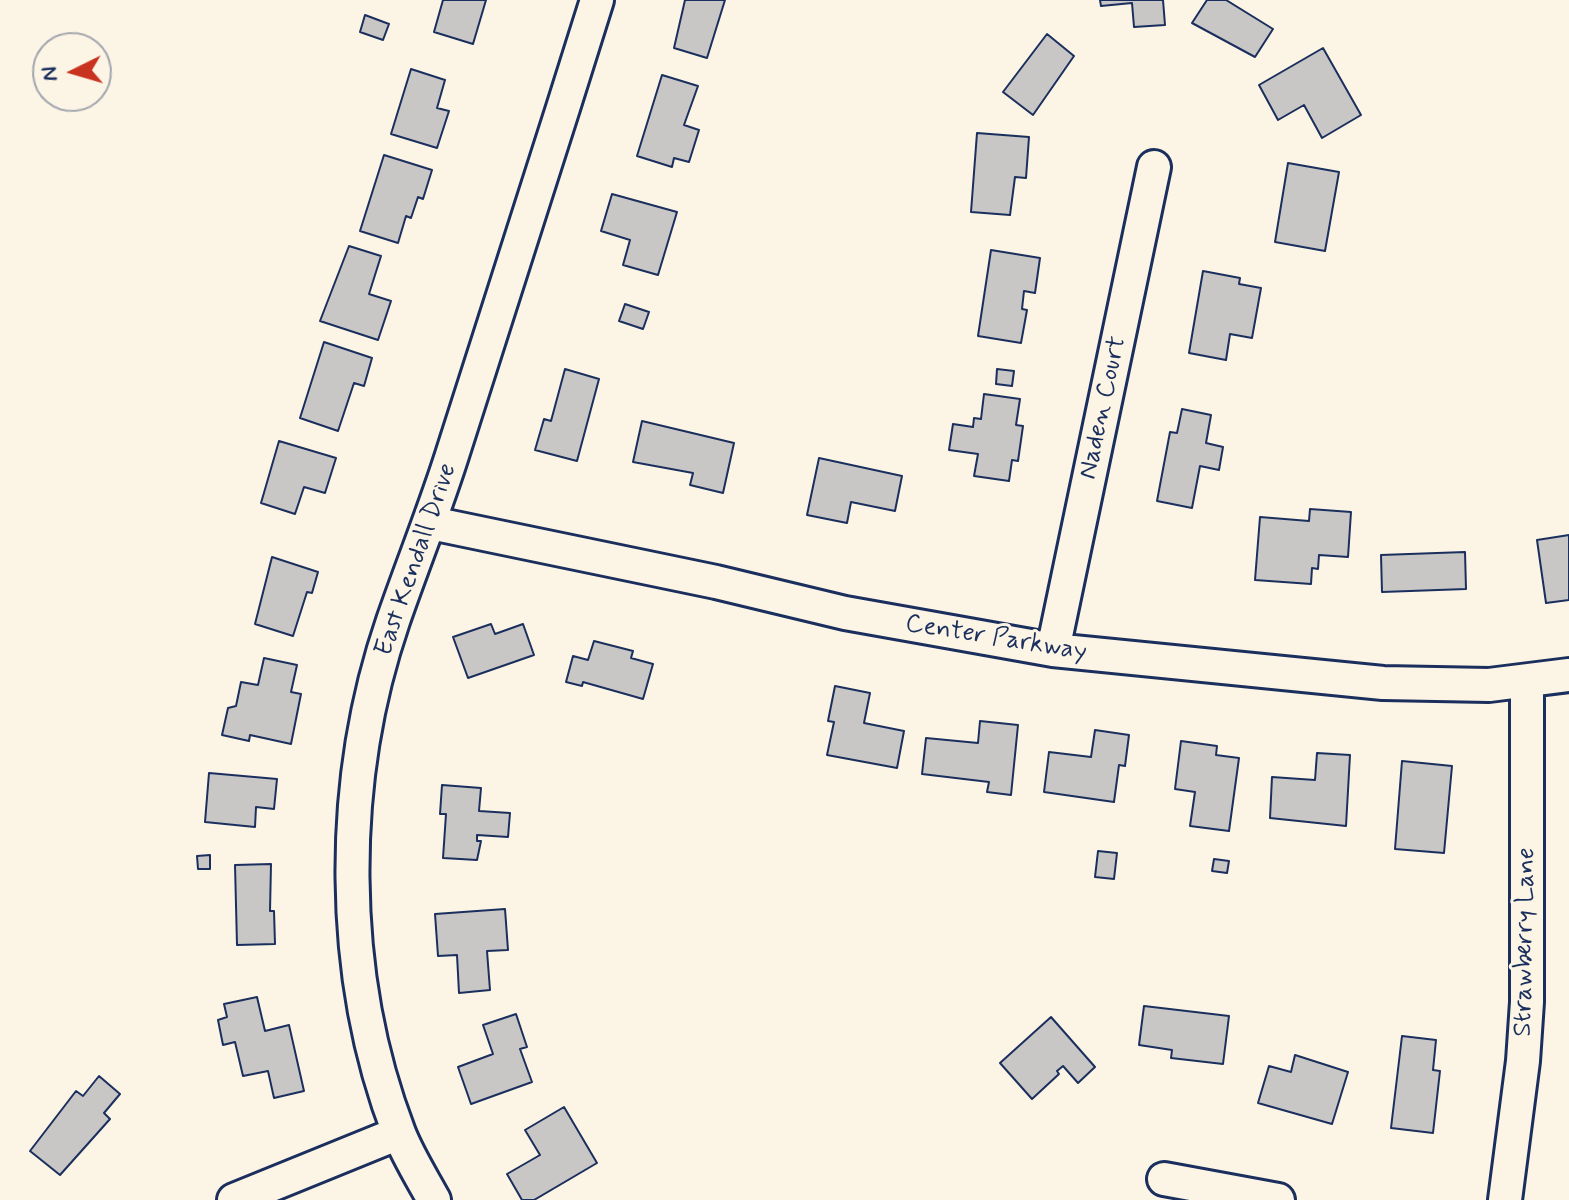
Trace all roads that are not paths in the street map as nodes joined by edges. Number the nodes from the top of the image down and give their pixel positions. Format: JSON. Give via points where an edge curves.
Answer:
{"nodes":[{"id":1,"x":597,"y":0,"type":"edge"},
{"id":2,"x":1154,"y":167,"type":"dead end"},
{"id":3,"x":431,"y":523,"type":"junction"},
{"id":4,"x":1053,"y":650,"type":"junction"},
{"id":5,"x":1569,"y":675,"type":"edge"},
{"id":6,"x":1527,"y":682,"type":"junction"},
{"id":7,"x":399,"y":1133,"type":"junction"},
{"id":8,"x":1164,"y":1179,"type":"dead end"},
{"id":9,"x":234,"y":1200,"type":"edge"},
{"id":10,"x":434,"y":1200,"type":"edge"},
{"id":11,"x":1278,"y":1200,"type":"edge"},
{"id":12,"x":1505,"y":1200,"type":"edge"}],
"edges":[{"from":1,"to":3,"type":"street","name":"East Kendall Drive"},
{"from":2,"to":4,"type":"street","name":"Naden Court"},
{"from":3,"to":4,"type":"street","name":"Center Parkway","via":[[845,613]]},
{"from":3,"to":7,"type":"street","name":"East Kendall Drive","via":[[393,621],[356,791],[352,876],[357,957]]},
{"from":4,"to":6,"type":"street","name":"Center Parkway","via":[[1383,683]]},
{"from":5,"to":6,"type":"street","name":"Center Parkway"},
{"from":6,"to":12,"type":"street","name":"Strawberry Lane","via":[[1527,1002]]},
{"from":7,"to":9,"type":"street"},
{"from":7,"to":10,"type":"street","name":"East Kendall Drive"},
{"from":8,"to":11,"type":"street"}]}
